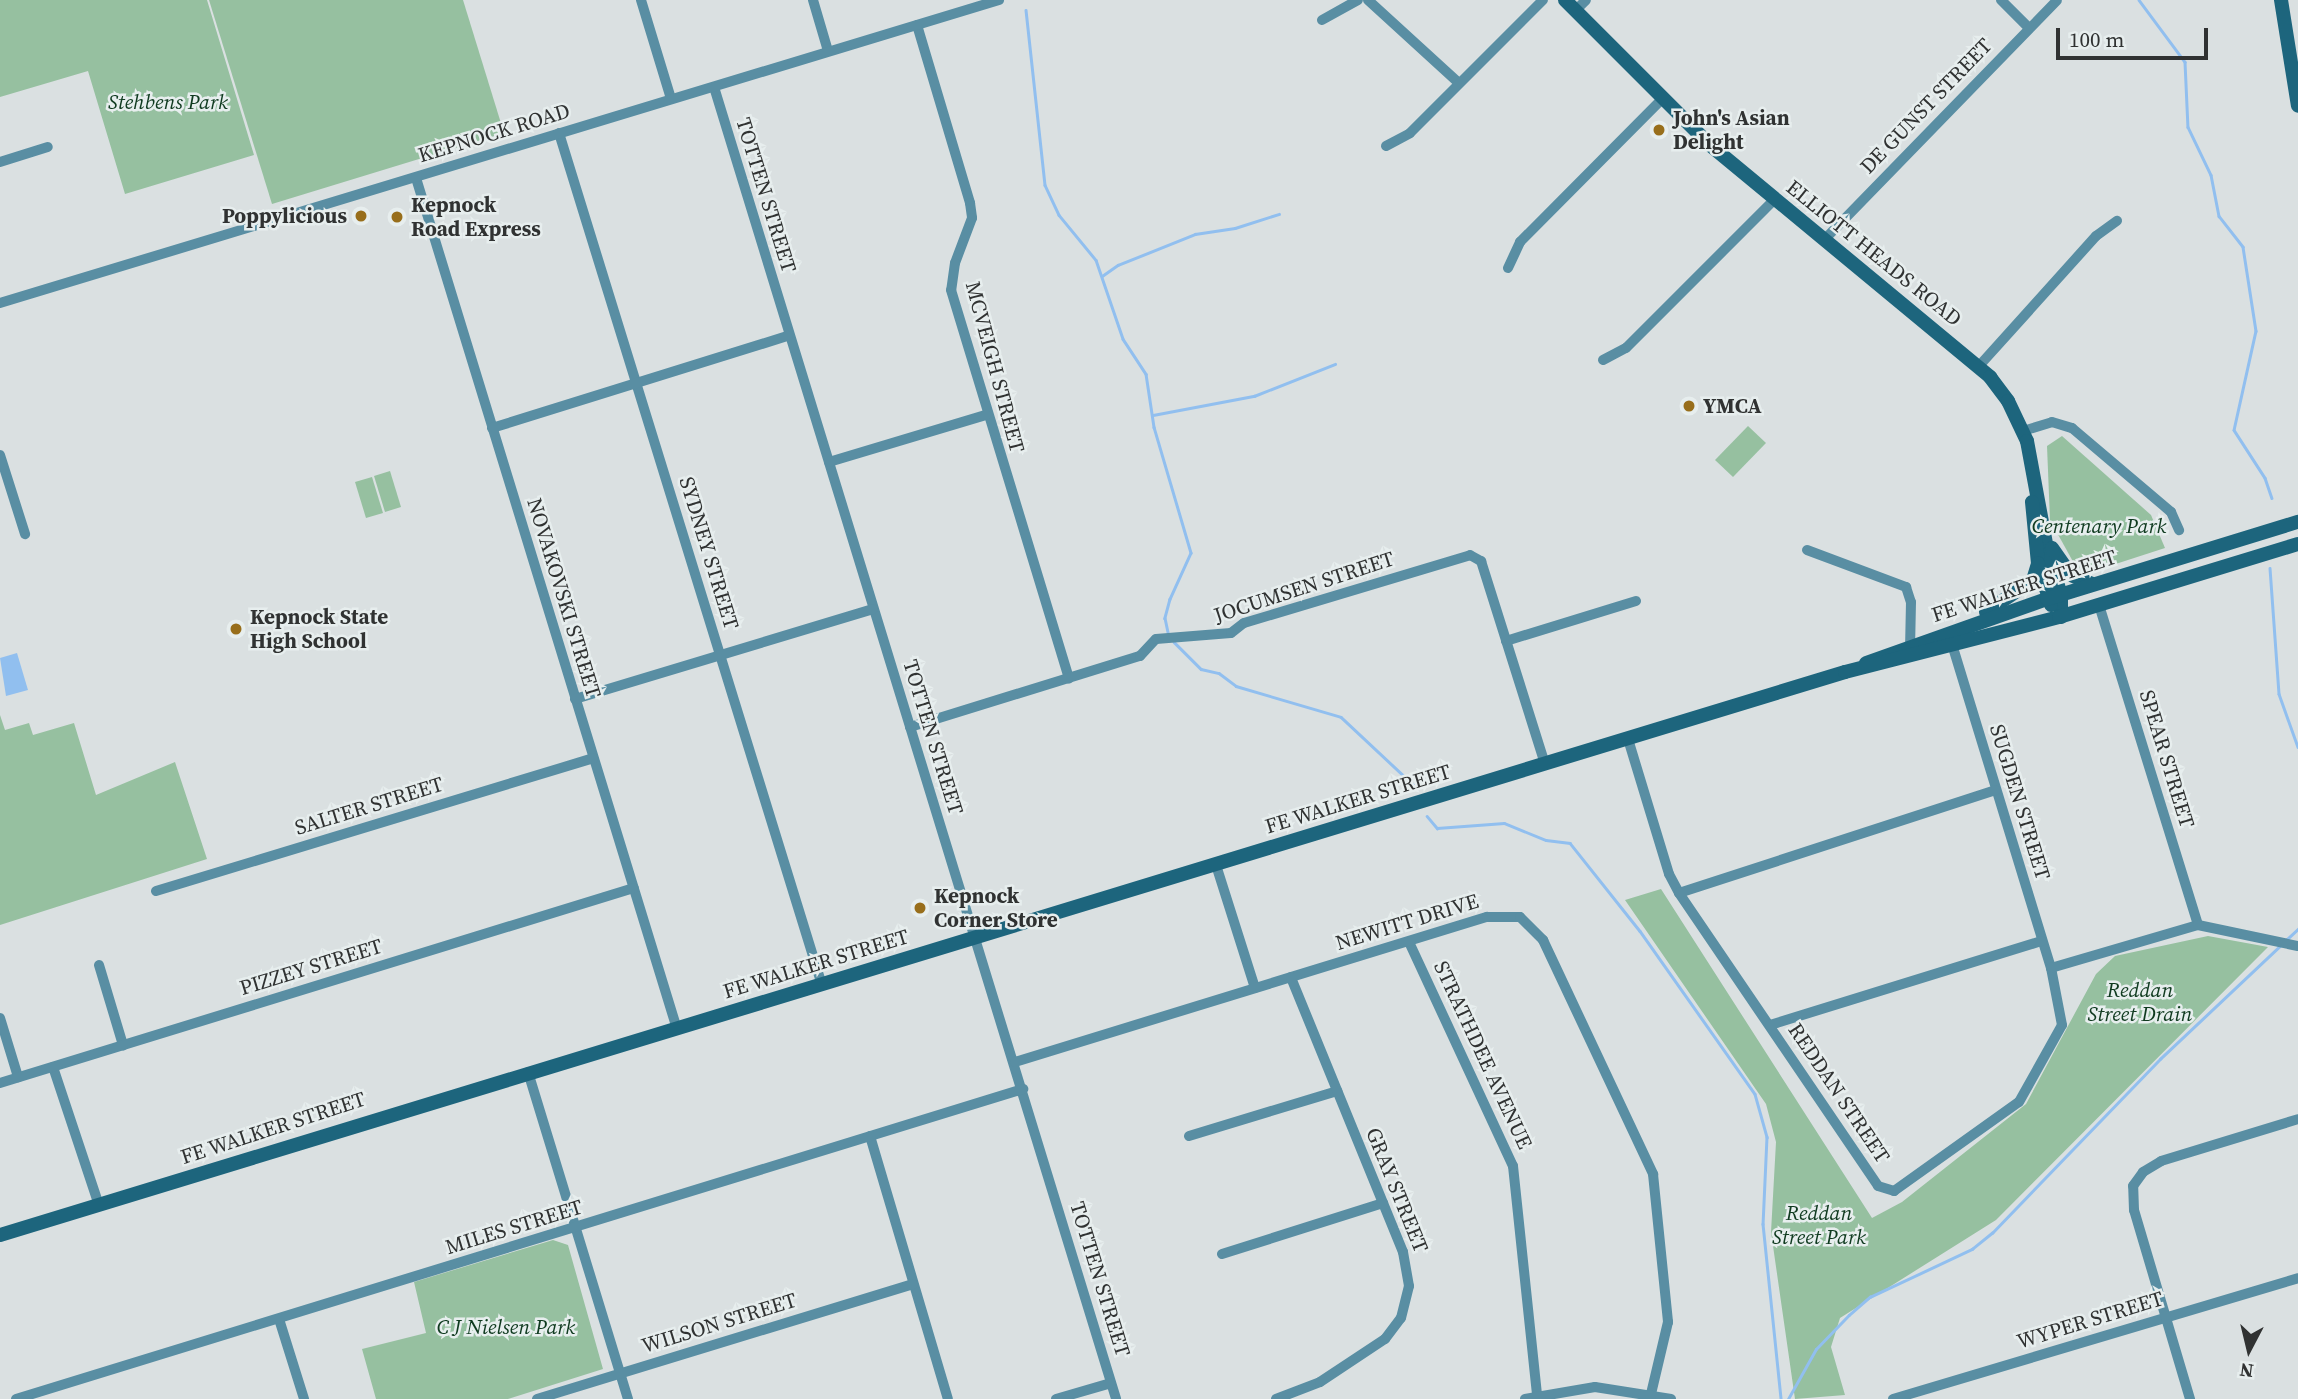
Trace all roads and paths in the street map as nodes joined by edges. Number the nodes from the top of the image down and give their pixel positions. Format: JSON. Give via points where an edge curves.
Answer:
{"nodes":[{"id":1,"x":641,"y":0,"type":"edge"},
{"id":2,"x":813,"y":0,"type":"edge"},
{"id":3,"x":999,"y":0,"type":"edge"},
{"id":4,"x":1358,"y":0,"type":"edge"},
{"id":5,"x":1368,"y":0,"type":"edge"},
{"id":6,"x":1543,"y":0,"type":"edge"},
{"id":7,"x":1565,"y":0,"type":"edge"},
{"id":8,"x":2001,"y":0,"type":"edge"},
{"id":9,"x":2057,"y":0,"type":"edge"},
{"id":10,"x":2281,"y":0,"type":"edge"},
{"id":11,"x":1581,"y":5,"type":"edge"},
{"id":12,"x":1322,"y":20,"type":"dead end"},
{"id":13,"x":2291,"y":20,"type":"edge"},
{"id":14,"x":917,"y":25,"type":"junction"},
{"id":15,"x":2028,"y":27,"type":"junction"},
{"id":16,"x":828,"y":51,"type":"junction"},
{"id":17,"x":1459,"y":83,"type":"junction"},
{"id":18,"x":714,"y":87,"type":"junction"},
{"id":19,"x":671,"y":99,"type":"junction"},
{"id":20,"x":1662,"y":99,"type":"junction"},
{"id":21,"x":2298,"y":106,"type":"edge"},
{"id":22,"x":559,"y":133,"type":"junction"},
{"id":23,"x":1386,"y":146,"type":"dead end"},
{"id":24,"x":48,"y":147,"type":"dead end"},
{"id":25,"x":0,"y":162,"type":"edge"},
{"id":26,"x":416,"y":178,"type":"junction"},
{"id":27,"x":1775,"y":199,"type":"junction"},
{"id":28,"x":2118,"y":220,"type":"dead end"},
{"id":29,"x":1824,"y":240,"type":"junction"},
{"id":30,"x":1508,"y":268,"type":"dead end"},
{"id":31,"x":0,"y":303,"type":"edge"},
{"id":32,"x":789,"y":336,"type":"junction"},
{"id":33,"x":1603,"y":360,"type":"dead end"},
{"id":34,"x":1979,"y":366,"type":"junction"},
{"id":35,"x":638,"y":383,"type":"junction"},
{"id":36,"x":986,"y":415,"type":"junction"},
{"id":37,"x":492,"y":428,"type":"junction"},
{"id":38,"x":2023,"y":431,"type":"junction"},
{"id":39,"x":1,"y":461,"type":"edge"},
{"id":40,"x":829,"y":462,"type":"junction"},
{"id":41,"x":2033,"y":479,"type":"junction"},
{"id":42,"x":2298,"y":522,"type":"edge"},
{"id":43,"x":2042,"y":528,"type":"junction"},
{"id":44,"x":2179,"y":530,"type":"dead end"},
{"id":45,"x":24,"y":534,"type":"dead end"},
{"id":46,"x":2298,"y":544,"type":"edge"},
{"id":47,"x":1807,"y":550,"type":"dead end"},
{"id":48,"x":2038,"y":563,"type":"junction"},
{"id":49,"x":2094,"y":584,"type":"junction"},
{"id":50,"x":2054,"y":597,"type":"junction"},
{"id":51,"x":1636,"y":601,"type":"dead end"},
{"id":52,"x":2099,"y":605,"type":"junction"},
{"id":53,"x":873,"y":609,"type":"junction"},
{"id":54,"x":2060,"y":617,"type":"junction"},
{"id":55,"x":1934,"y":637,"type":"junction"},
{"id":56,"x":1506,"y":641,"type":"junction"},
{"id":57,"x":1952,"y":646,"type":"junction"},
{"id":58,"x":1911,"y":652,"type":"junction"},
{"id":59,"x":720,"y":655,"type":"junction"},
{"id":60,"x":1069,"y":678,"type":"junction"},
{"id":61,"x":575,"y":699,"type":"junction"},
{"id":62,"x":910,"y":727,"type":"junction"},
{"id":63,"x":1628,"y":739,"type":"junction"},
{"id":64,"x":593,"y":758,"type":"junction"},
{"id":65,"x":1545,"y":764,"type":"junction"},
{"id":66,"x":1996,"y":790,"type":"junction"},
{"id":67,"x":1216,"y":865,"type":"junction"},
{"id":68,"x":634,"y":888,"type":"junction"},
{"id":69,"x":156,"y":891,"type":"dead end"},
{"id":70,"x":1679,"y":893,"type":"junction"},
{"id":71,"x":2198,"y":925,"type":"junction"},
{"id":72,"x":976,"y":938,"type":"junction"},
{"id":73,"x":2041,"y":941,"type":"junction"},
{"id":74,"x":1409,"y":942,"type":"junction"},
{"id":75,"x":2294,"y":945,"type":"edge"},
{"id":76,"x":99,"y":965,"type":"dead end"},
{"id":77,"x":2051,"y":968,"type":"junction"},
{"id":78,"x":1292,"y":977,"type":"junction"},
{"id":79,"x":822,"y":985,"type":"junction"},
{"id":80,"x":1255,"y":988,"type":"junction"},
{"id":81,"x":0,"y":1018,"type":"edge"},
{"id":82,"x":1770,"y":1025,"type":"junction"},
{"id":83,"x":677,"y":1029,"type":"junction"},
{"id":84,"x":122,"y":1045,"type":"junction"},
{"id":85,"x":1015,"y":1062,"type":"junction"},
{"id":86,"x":53,"y":1067,"type":"junction"},
{"id":87,"x":528,"y":1072,"type":"junction"},
{"id":88,"x":18,"y":1077,"type":"junction"},
{"id":89,"x":0,"y":1083,"type":"edge"},
{"id":90,"x":1023,"y":1089,"type":"junction"},
{"id":91,"x":1337,"y":1091,"type":"junction"},
{"id":92,"x":2298,"y":1119,"type":"edge"},
{"id":93,"x":870,"y":1136,"type":"junction"},
{"id":94,"x":1189,"y":1136,"type":"dead end"},
{"id":95,"x":1382,"y":1203,"type":"junction"},
{"id":96,"x":99,"y":1205,"type":"junction"},
{"id":97,"x":576,"y":1228,"type":"junction"},
{"id":98,"x":0,"y":1235,"type":"edge"},
{"id":99,"x":1222,"y":1254,"type":"dead end"},
{"id":100,"x":2298,"y":1278,"type":"edge"},
{"id":101,"x":913,"y":1284,"type":"junction"},
{"id":102,"x":2166,"y":1318,"type":"junction"},
{"id":103,"x":279,"y":1319,"type":"junction"},
{"id":104,"x":620,"y":1373,"type":"junction"},
{"id":105,"x":1111,"y":1382,"type":"junction"},
{"id":106,"x":1651,"y":1394,"type":"junction"},
{"id":107,"x":1537,"y":1395,"type":"junction"},
{"id":108,"x":16,"y":1399,"type":"edge"},
{"id":109,"x":304,"y":1399,"type":"edge"},
{"id":110,"x":537,"y":1399,"type":"edge"},
{"id":111,"x":628,"y":1399,"type":"edge"},
{"id":112,"x":948,"y":1399,"type":"edge"},
{"id":113,"x":1056,"y":1399,"type":"edge"},
{"id":114,"x":1115,"y":1399,"type":"edge"},
{"id":115,"x":1276,"y":1399,"type":"edge"},
{"id":116,"x":1525,"y":1399,"type":"edge"},
{"id":117,"x":1671,"y":1399,"type":"edge"},
{"id":118,"x":1893,"y":1399,"type":"edge"},
{"id":119,"x":2190,"y":1399,"type":"edge"}],
"edges":[{"from":1,"to":19,"type":"street"},
{"from":2,"to":16,"type":"street"},
{"from":3,"to":14,"type":"street","name":"KEPNOCK ROAD"},
{"from":4,"to":12,"type":"street"},
{"from":5,"to":17,"type":"street"},
{"from":6,"to":17,"type":"street"},
{"from":7,"to":11,"type":"main road","name":"ELLIOTT HEADS ROAD"},
{"from":8,"to":15,"type":"street"},
{"from":9,"to":15,"type":"street","name":"DE GUNST STREET"},
{"from":10,"to":13,"type":"main road"},
{"from":11,"to":20,"type":"main road","name":"ELLIOTT HEADS ROAD"},
{"from":13,"to":21,"type":"main road"},
{"from":14,"to":16,"type":"street","name":"KEPNOCK ROAD"},
{"from":14,"to":36,"type":"street","name":"MCVEIGH STREET","via":[[970,203],[971,220],[954,263],[951,290]]},
{"from":15,"to":29,"type":"street","name":"DE GUNST STREET"},
{"from":16,"to":18,"type":"street","name":"KEPNOCK ROAD"},
{"from":17,"to":23,"type":"street","via":[[1410,133]]},
{"from":18,"to":19,"type":"street","name":"KEPNOCK ROAD"},
{"from":18,"to":32,"type":"street","name":"TOTTEN STREET"},
{"from":19,"to":22,"type":"street","name":"KEPNOCK ROAD"},
{"from":20,"to":27,"type":"main road","name":"ELLIOTT HEADS ROAD"},
{"from":20,"to":30,"type":"street","via":[[1520,242]]},
{"from":22,"to":26,"type":"street","name":"KEPNOCK ROAD"},
{"from":22,"to":35,"type":"street","name":"SYDNEY STREET"},
{"from":24,"to":25,"type":"street"},
{"from":26,"to":31,"type":"street","name":"KEPNOCK ROAD"},
{"from":26,"to":37,"type":"street","name":"NOVAKOVSKI STREET"},
{"from":27,"to":29,"type":"main road","name":"ELLIOTT HEADS ROAD"},
{"from":27,"to":33,"type":"street","via":[[1626,348]]},
{"from":28,"to":34,"type":"street","via":[[2096,236]]},
{"from":29,"to":34,"type":"main road","name":"ELLIOTT HEADS ROAD"},
{"from":32,"to":35,"type":"street"},
{"from":32,"to":40,"type":"street","name":"TOTTEN STREET"},
{"from":34,"to":38,"type":"main road","name":"ELLIOTT HEADS ROAD","via":[[2008,401]]},
{"from":35,"to":37,"type":"street"},
{"from":35,"to":59,"type":"street","name":"SYDNEY STREET"},
{"from":36,"to":40,"type":"street"},
{"from":36,"to":60,"type":"street","name":"MCVEIGH STREET"},
{"from":37,"to":61,"type":"street","name":"NOVAKOVSKI STREET"},
{"from":38,"to":41,"type":"main road","name":"ELLIOTT HEADS ROAD"},
{"from":38,"to":44,"type":"street","via":[[2045,423],[2066,424],[2171,512]]},
{"from":39,"to":45,"type":"street"},
{"from":40,"to":53,"type":"street","name":"TOTTEN STREET"},
{"from":41,"to":43,"type":"main road","name":"ELLIOTT HEADS ROAD"},
{"from":41,"to":48,"type":"main road","name":"ELLIOTT HEADS ROAD","via":[[2031,526]]},
{"from":42,"to":49,"type":"main road","name":"FE WALKER STREET"},
{"from":43,"to":49,"type":"main road","via":[[2070,575]]},
{"from":43,"to":50,"type":"main road","name":"ELLIOTT HEADS ROAD"},
{"from":46,"to":52,"type":"main road","name":"FE WALKER STREET"},
{"from":47,"to":58,"type":"street","via":[[1906,587]]},
{"from":48,"to":50,"type":"main road","name":"ELLIOTT HEADS ROAD"},
{"from":48,"to":55,"type":"main road","via":[[2033,580],[2011,597]]},
{"from":49,"to":50,"type":"main road","name":"FE WALKER STREET"},
{"from":50,"to":54,"type":"main road","name":"ELLIOTT HEADS ROAD"},
{"from":50,"to":55,"type":"main road","name":"FE WALKER STREET"},
{"from":51,"to":56,"type":"street"},
{"from":52,"to":54,"type":"main road","name":"FE WALKER STREET"},
{"from":52,"to":71,"type":"street","name":"SPEAR STREET"},
{"from":53,"to":59,"type":"street"},
{"from":53,"to":62,"type":"street","name":"TOTTEN STREET"},
{"from":54,"to":57,"type":"main road","name":"FE WALKER STREET"},
{"from":55,"to":58,"type":"main road","name":"FE WALKER STREET"},
{"from":56,"to":60,"type":"street","name":"JOCUMSEN STREET","via":[[1481,561],[1475,556],[1244,623],[1231,633],[1156,639],[1140,656]]},
{"from":56,"to":65,"type":"street"},
{"from":57,"to":58,"type":"main road","name":"FE WALKER STREET"},
{"from":57,"to":66,"type":"street","name":"SUGDEN STREET"},
{"from":58,"to":63,"type":"main road","name":"FE WALKER STREET"},
{"from":59,"to":61,"type":"street"},
{"from":59,"to":79,"type":"street","name":"SYDNEY STREET"},
{"from":60,"to":62,"type":"street","name":"JOCUMSEN STREET"},
{"from":61,"to":64,"type":"street","name":"NOVAKOVSKI STREET"},
{"from":62,"to":72,"type":"street","name":"TOTTEN STREET"},
{"from":63,"to":65,"type":"main road","name":"FE WALKER STREET"},
{"from":63,"to":70,"type":"street","name":"REDDAN STREET","via":[[1669,874]]},
{"from":64,"to":68,"type":"street","name":"NOVAKOVSKI STREET"},
{"from":64,"to":69,"type":"street","name":"SALTER STREET"},
{"from":65,"to":67,"type":"main road","name":"FE WALKER STREET"},
{"from":66,"to":70,"type":"street"},
{"from":66,"to":73,"type":"street","name":"SUGDEN STREET"},
{"from":67,"to":72,"type":"main road","name":"FE WALKER STREET"},
{"from":67,"to":80,"type":"street"},
{"from":68,"to":83,"type":"street","name":"NOVAKOVSKI STREET"},
{"from":68,"to":84,"type":"street","name":"PIZZEY STREET"},
{"from":70,"to":82,"type":"street","name":"REDDAN STREET"},
{"from":71,"to":75,"type":"street"},
{"from":71,"to":77,"type":"street"},
{"from":72,"to":79,"type":"main road","name":"FE WALKER STREET"},
{"from":72,"to":85,"type":"street","name":"TOTTEN STREET"},
{"from":73,"to":77,"type":"street","name":"SUGDEN STREET"},
{"from":73,"to":82,"type":"street"},
{"from":74,"to":78,"type":"street","name":"NEWITT DRIVE"},
{"from":74,"to":106,"type":"street","name":"NEWITT DRIVE","via":[[1499,915],[1520,917],[1543,940],[1655,1182],[1668,1322]]},
{"from":74,"to":107,"type":"street","name":"STRATHDEE AVENUE","via":[[1513,1166]]},
{"from":76,"to":84,"type":"street"},
{"from":77,"to":82,"type":"street","name":"REDDAN STREET","via":[[2062,1025],[2024,1096],[1895,1191],[1878,1186]]},
{"from":78,"to":80,"type":"street","name":"NEWITT DRIVE"},
{"from":78,"to":91,"type":"street","name":"GRAY STREET"},
{"from":79,"to":83,"type":"main road","name":"FE WALKER STREET"},
{"from":80,"to":85,"type":"street","name":"NEWITT DRIVE"},
{"from":81,"to":88,"type":"street"},
{"from":83,"to":87,"type":"main road","name":"FE WALKER STREET"},
{"from":84,"to":86,"type":"street","name":"PIZZEY STREET"},
{"from":85,"to":90,"type":"street","name":"TOTTEN STREET"},
{"from":86,"to":88,"type":"street","name":"PIZZEY STREET"},
{"from":86,"to":96,"type":"street"},
{"from":87,"to":96,"type":"main road","name":"FE WALKER STREET"},
{"from":87,"to":97,"type":"street"},
{"from":88,"to":89,"type":"street","name":"PIZZEY STREET"},
{"from":90,"to":93,"type":"street","name":"MILES STREET"},
{"from":90,"to":105,"type":"street","name":"TOTTEN STREET"},
{"from":91,"to":94,"type":"street"},
{"from":91,"to":95,"type":"street","name":"GRAY STREET"},
{"from":92,"to":102,"type":"street","via":[[2171,1157],[2143,1172],[2132,1193]]},
{"from":93,"to":97,"type":"street","name":"MILES STREET"},
{"from":93,"to":101,"type":"street"},
{"from":95,"to":99,"type":"street"},
{"from":95,"to":115,"type":"street","name":"GRAY STREET","via":[[1407,1265],[1409,1286],[1401,1318],[1385,1339],[1320,1382]]},
{"from":96,"to":98,"type":"main road","name":"FE WALKER STREET"},
{"from":97,"to":103,"type":"street","name":"MILES STREET"},
{"from":97,"to":104,"type":"street"},
{"from":100,"to":102,"type":"street","name":"WYPER STREET"},
{"from":101,"to":104,"type":"street","name":"WILSON STREET"},
{"from":101,"to":112,"type":"street"},
{"from":102,"to":118,"type":"street","name":"WYPER STREET"},
{"from":102,"to":119,"type":"street"},
{"from":103,"to":108,"type":"street","name":"MILES STREET"},
{"from":103,"to":109,"type":"street"},
{"from":104,"to":110,"type":"street","name":"WILSON STREET"},
{"from":104,"to":111,"type":"street"},
{"from":105,"to":113,"type":"street"},
{"from":105,"to":114,"type":"street","name":"TOTTEN STREET"},
{"from":106,"to":107,"type":"street","via":[[1595,1387]]},
{"from":106,"to":117,"type":"street"},
{"from":107,"to":116,"type":"street"}]}
